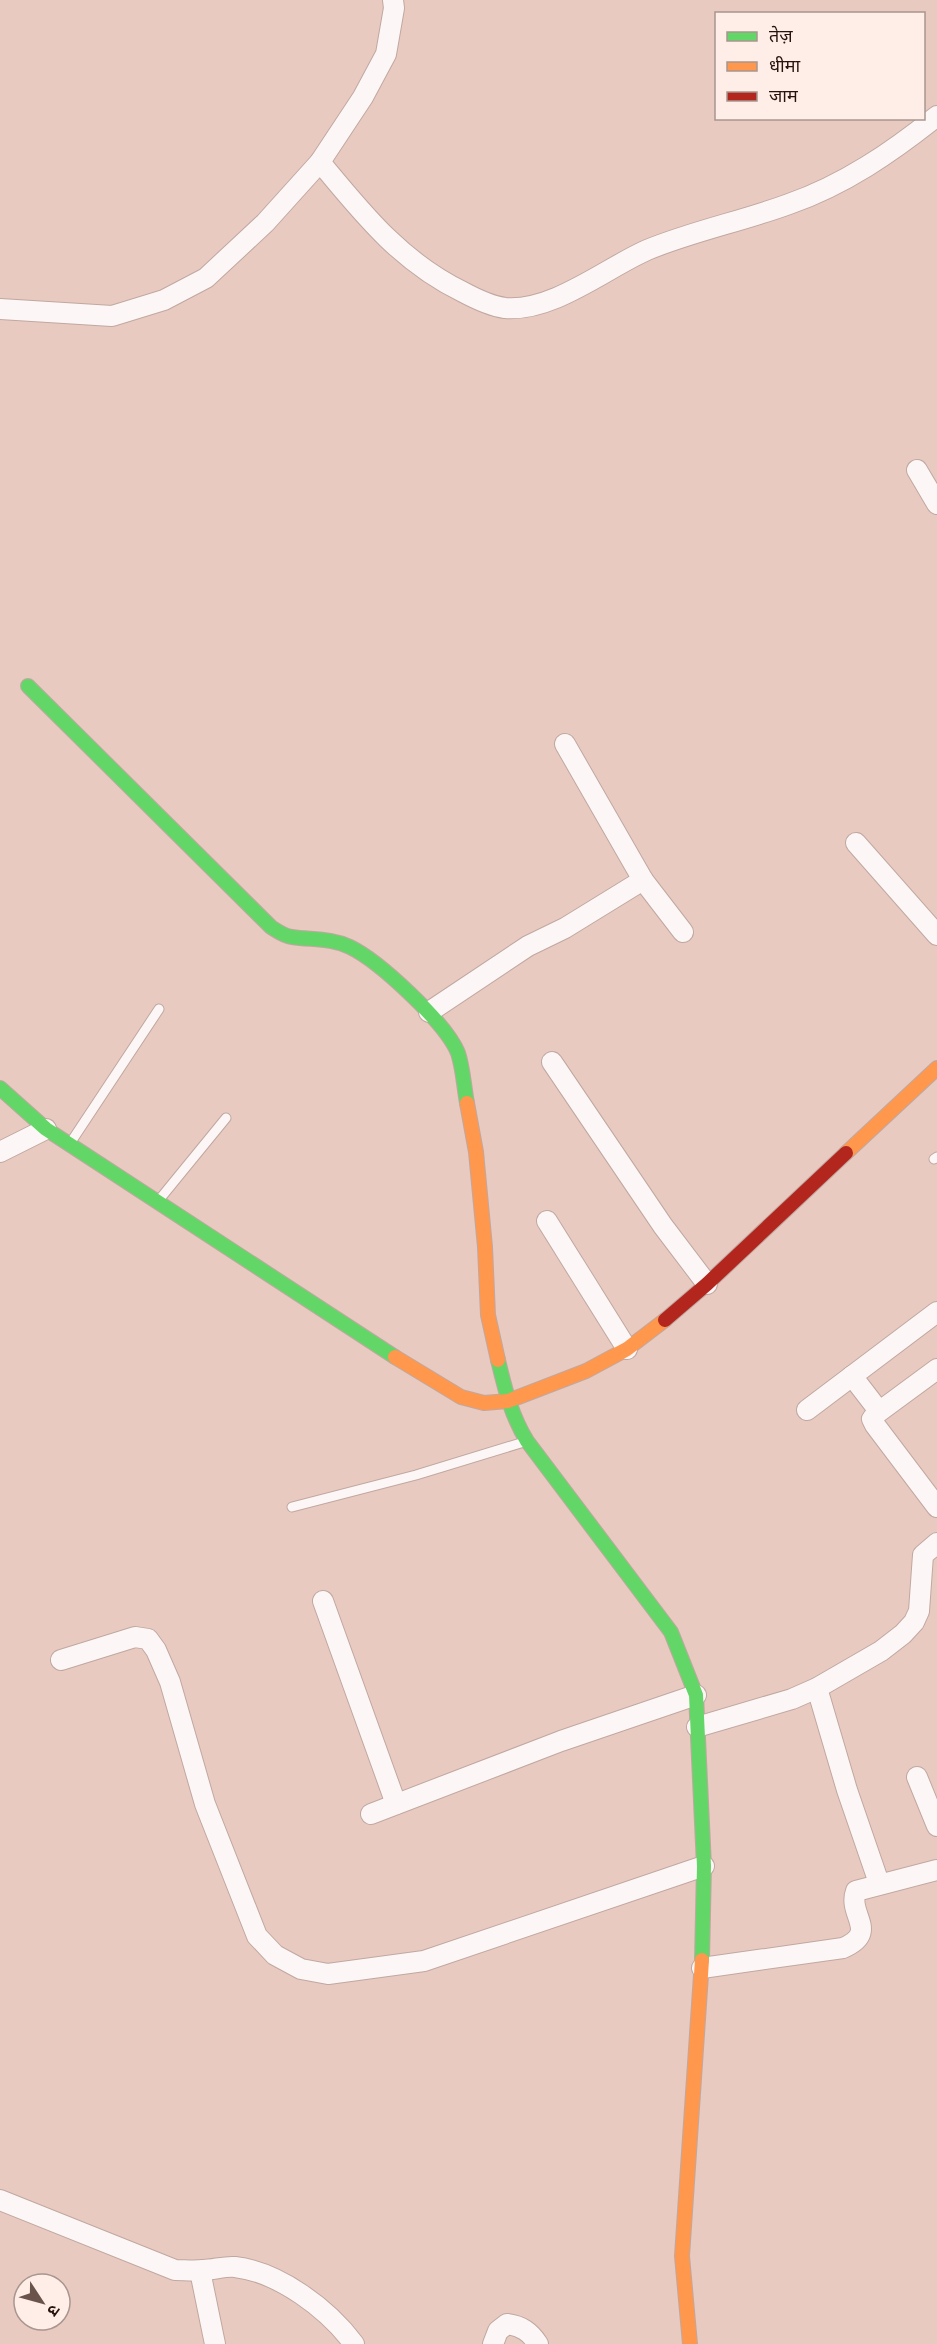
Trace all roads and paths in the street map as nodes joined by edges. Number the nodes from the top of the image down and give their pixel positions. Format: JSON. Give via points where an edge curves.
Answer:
{"nodes":[{"id":1,"x":393,"y":0,"type":"edge"},
{"id":2,"x":937,"y":116,"type":"edge"},
{"id":3,"x":320,"y":162,"type":"junction"},
{"id":4,"x":0,"y":309,"type":"edge"},
{"id":5,"x":917,"y":470,"type":"dead end"},
{"id":6,"x":937,"y":504,"type":"edge"},
{"id":7,"x":28,"y":686,"type":"dead end"},
{"id":8,"x":565,"y":744,"type":"dead end"},
{"id":9,"x":856,"y":843,"type":"dead end"},
{"id":10,"x":644,"y":880,"type":"junction"},
{"id":11,"x":683,"y":932,"type":"dead end"},
{"id":12,"x":937,"y":935,"type":"edge"},
{"id":13,"x":159,"y":1009,"type":"dead end"},
{"id":14,"x":429,"y":1012,"type":"junction"},
{"id":15,"x":552,"y":1062,"type":"dead end"},
{"id":16,"x":937,"y":1068,"type":"edge"},
{"id":17,"x":0,"y":1088,"type":"edge"},
{"id":18,"x":226,"y":1118,"type":"dead end"},
{"id":19,"x":46,"y":1129,"type":"junction"},
{"id":20,"x":69,"y":1144,"type":"junction"},
{"id":21,"x":0,"y":1152,"type":"edge"},
{"id":22,"x":158,"y":1202,"type":"junction"},
{"id":23,"x":547,"y":1221,"type":"dead end"},
{"id":24,"x":707,"y":1284,"type":"junction"},
{"id":25,"x":937,"y":1312,"type":"edge"},
{"id":26,"x":627,"y":1349,"type":"junction"},
{"id":27,"x":937,"y":1369,"type":"edge"},
{"id":28,"x":852,"y":1376,"type":"junction"},
{"id":29,"x":508,"y":1401,"type":"junction"},
{"id":30,"x":807,"y":1410,"type":"dead end"},
{"id":31,"x":879,"y":1411,"type":"junction"},
{"id":32,"x":527,"y":1441,"type":"junction"},
{"id":33,"x":292,"y":1507,"type":"dead end"},
{"id":34,"x":937,"y":1507,"type":"edge"},
{"id":35,"x":937,"y":1543,"type":"edge"},
{"id":36,"x":323,"y":1601,"type":"dead end"},
{"id":37,"x":61,"y":1660,"type":"dead end"},
{"id":38,"x":817,"y":1688,"type":"junction"},
{"id":39,"x":696,"y":1695,"type":"junction"},
{"id":40,"x":697,"y":1727,"type":"junction"},
{"id":41,"x":917,"y":1777,"type":"dead end"},
{"id":42,"x":396,"y":1804,"type":"junction"},
{"id":43,"x":372,"y":1814,"type":"dead end"},
{"id":44,"x":937,"y":1826,"type":"edge"},
{"id":45,"x":704,"y":1866,"type":"junction"},
{"id":46,"x":937,"y":1870,"type":"edge"},
{"id":47,"x":879,"y":1883,"type":"junction"},
{"id":48,"x":702,"y":1968,"type":"junction"},
{"id":49,"x":0,"y":2200,"type":"edge"},
{"id":50,"x":200,"y":2271,"type":"junction"},
{"id":51,"x":215,"y":2344,"type":"edge"},
{"id":52,"x":354,"y":2344,"type":"edge"},
{"id":53,"x":493,"y":2344,"type":"edge"},
{"id":54,"x":538,"y":2344,"type":"edge"},
{"id":55,"x":690,"y":2344,"type":"edge"}],
"edges":[{"from":1,"to":3,"type":"street","via":[[386,54]]},
{"from":2,"to":3,"type":"street","via":[[870,166],[792,203],[646,251],[577,289],[527,306],[505,308],[484,302],[432,275],[397,249]]},
{"from":3,"to":4,"type":"street","via":[[265,223],[206,278],[164,300],[112,316]]},
{"from":5,"to":6,"type":"street"},
{"from":7,"to":14,"type":"street","via":[[270,927],[289,938],[326,939],[350,946]]},
{"from":8,"to":10,"type":"street"},
{"from":9,"to":12,"type":"street"},
{"from":10,"to":11,"type":"street"},
{"from":10,"to":14,"type":"street","via":[[528,946]]},
{"from":13,"to":20,"type":"lane"},
{"from":14,"to":29,"type":"street","via":[[459,1054],[465,1081],[476,1152],[488,1315]]},
{"from":15,"to":24,"type":"street"},
{"from":16,"to":24,"type":"street"},
{"from":17,"to":19,"type":"street"},
{"from":18,"to":22,"type":"lane"},
{"from":19,"to":20,"type":"street"},
{"from":19,"to":21,"type":"street"},
{"from":20,"to":22,"type":"street"},
{"from":22,"to":29,"type":"street","via":[[356,1333],[461,1397],[484,1403]]},
{"from":23,"to":26,"type":"street"},
{"from":24,"to":26,"type":"street"},
{"from":25,"to":28,"type":"street"},
{"from":26,"to":29,"type":"street","via":[[586,1371]]},
{"from":27,"to":31,"type":"street"},
{"from":28,"to":30,"type":"street"},
{"from":28,"to":31,"type":"street"},
{"from":29,"to":32,"type":"street"},
{"from":31,"to":34,"type":"street","via":[[874,1425]]},
{"from":32,"to":33,"type":"lane"},
{"from":32,"to":39,"type":"street","via":[[671,1632]]},
{"from":35,"to":38,"type":"street","via":[[923,1555],[919,1611],[914,1622],[881,1651]]},
{"from":36,"to":42,"type":"street"},
{"from":37,"to":45,"type":"street","via":[[135,1637],[148,1639],[170,1682],[205,1804],[257,1936],[275,1956],[301,1969],[328,1974],[424,1961]]},
{"from":38,"to":40,"type":"street"},
{"from":38,"to":47,"type":"street"},
{"from":39,"to":40,"type":"street"},
{"from":39,"to":42,"type":"street"},
{"from":40,"to":45,"type":"street"},
{"from":41,"to":44,"type":"street"},
{"from":42,"to":43,"type":"street"},
{"from":45,"to":48,"type":"street"},
{"from":46,"to":47,"type":"street"},
{"from":47,"to":48,"type":"street","via":[[856,1891],[853,1899],[862,1928],[853,1944]]},
{"from":48,"to":55,"type":"street","via":[[682,2256]]},
{"from":49,"to":50,"type":"street","via":[[175,2270]]},
{"from":50,"to":51,"type":"street"},
{"from":50,"to":52,"type":"street","via":[[234,2267],[269,2275],[298,2291]]},
{"from":53,"to":54,"type":"street","via":[[498,2331],[507,2324],[530,2333]]}]}
